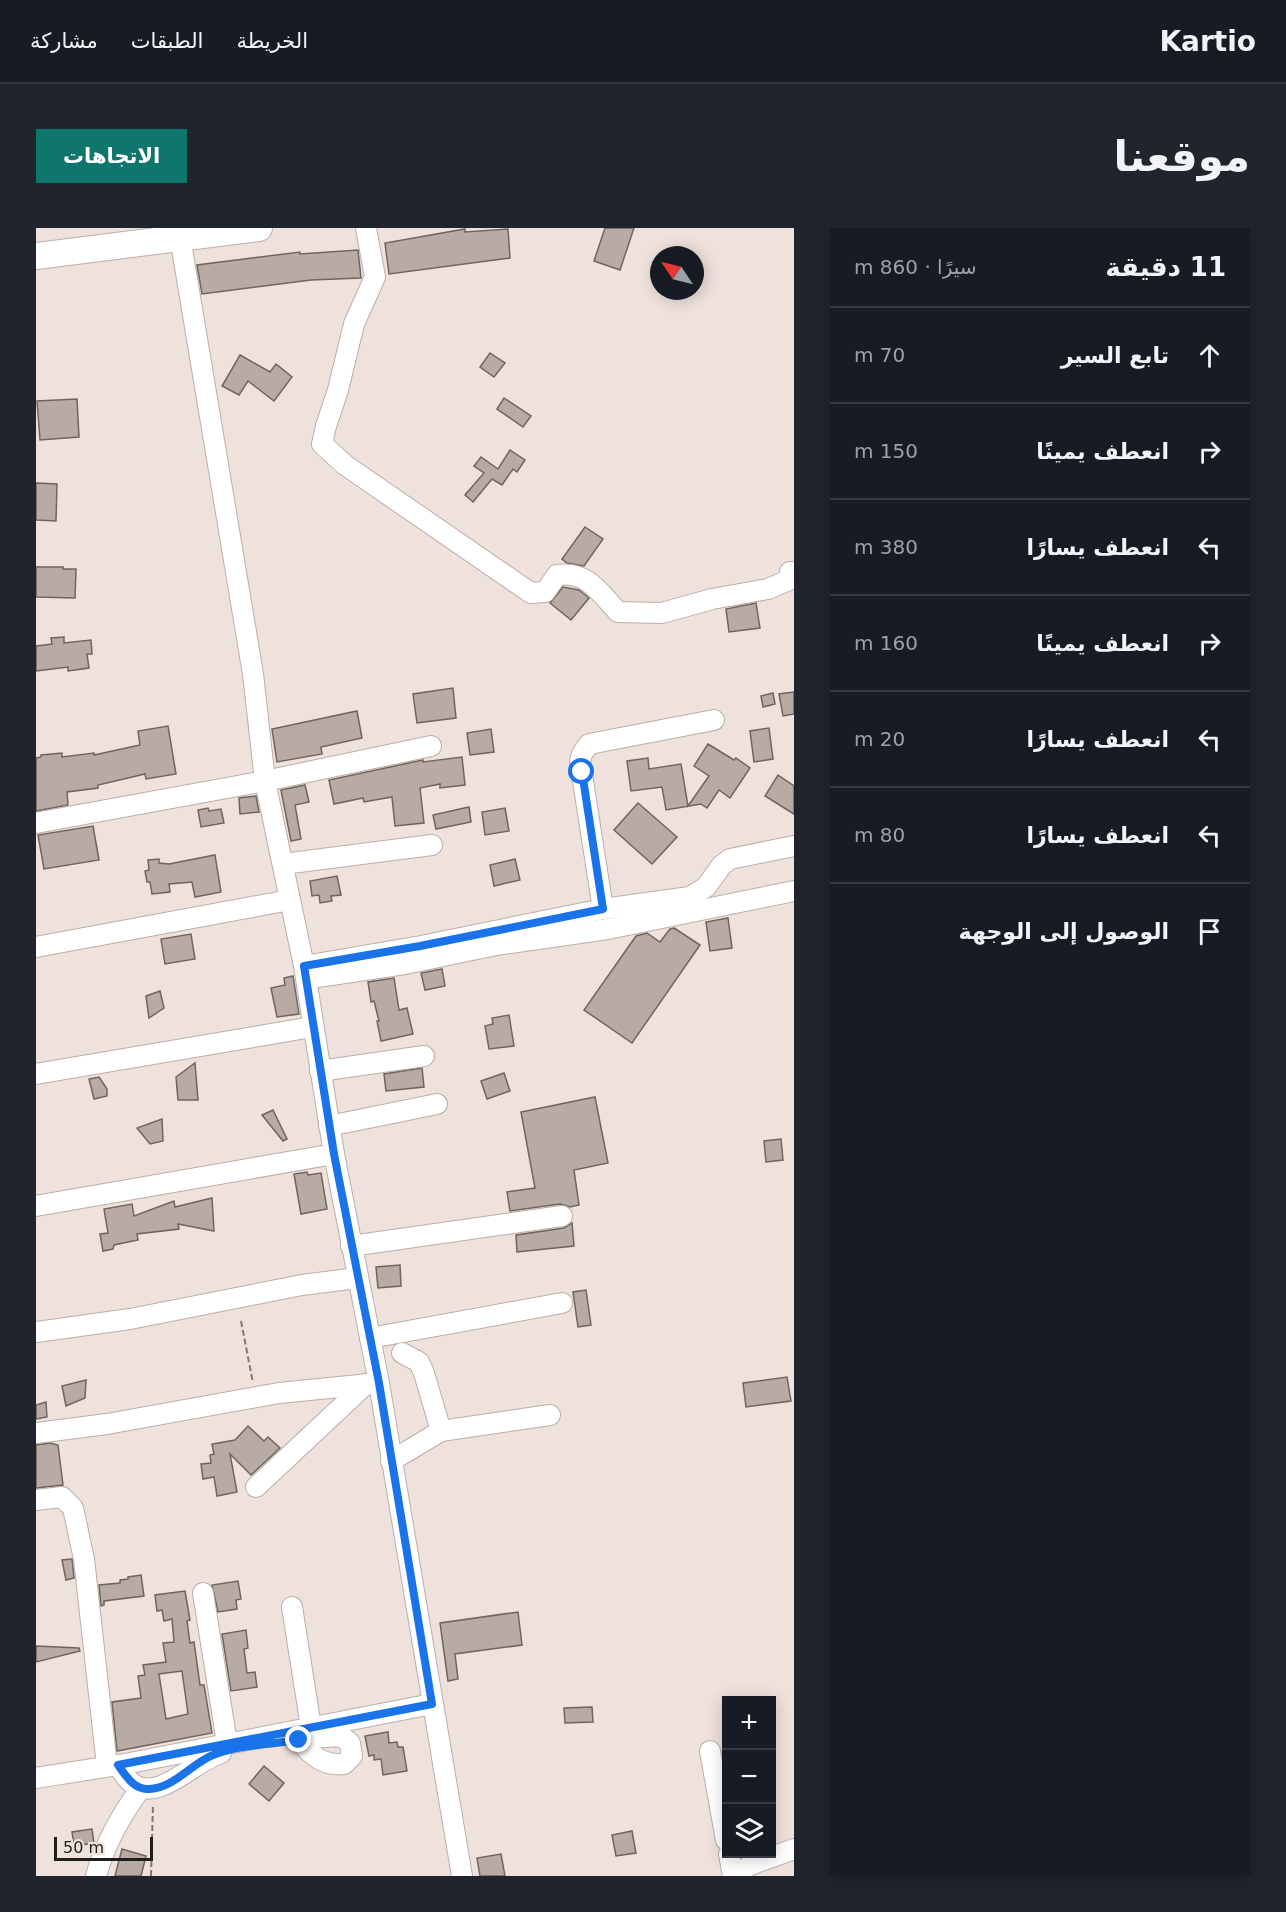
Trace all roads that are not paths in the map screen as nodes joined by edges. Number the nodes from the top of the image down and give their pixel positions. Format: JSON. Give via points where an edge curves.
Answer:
{"nodes":[{"id":1,"x":259,"y":228,"type":"edge"},
{"id":2,"x":366,"y":228,"type":"edge"},
{"id":3,"x":180,"y":237,"type":"junction"},
{"id":4,"x":36,"y":256,"type":"edge"},
{"id":5,"x":790,"y":572,"type":"dead end"},
{"id":6,"x":714,"y":720,"type":"dead end"},
{"id":7,"x":431,"y":746,"type":"dead end"},
{"id":8,"x":265,"y":781,"type":"junction"},
{"id":9,"x":36,"y":823,"type":"edge"},
{"id":10,"x":432,"y":845,"type":"dead end"},
{"id":11,"x":794,"y":846,"type":"edge"},
{"id":12,"x":283,"y":864,"type":"junction"},
{"id":13,"x":794,"y":891,"type":"edge"},
{"id":14,"x":290,"y":900,"type":"junction"},
{"id":15,"x":603,"y":909,"type":"junction"},
{"id":16,"x":36,"y":947,"type":"edge"},
{"id":17,"x":305,"y":972,"type":"junction"},
{"id":18,"x":312,"y":1027,"type":"junction"},
{"id":19,"x":424,"y":1056,"type":"dead end"},
{"id":20,"x":320,"y":1071,"type":"junction"},
{"id":21,"x":36,"y":1074,"type":"edge"},
{"id":22,"x":436,"y":1104,"type":"dead end"},
{"id":23,"x":329,"y":1126,"type":"junction"},
{"id":24,"x":334,"y":1154,"type":"junction"},
{"id":25,"x":36,"y":1206,"type":"edge"},
{"id":26,"x":561,"y":1216,"type":"dead end"},
{"id":27,"x":351,"y":1246,"type":"junction"},
{"id":28,"x":357,"y":1278,"type":"junction"},
{"id":29,"x":562,"y":1303,"type":"dead end"},
{"id":30,"x":36,"y":1332,"type":"edge"},
{"id":31,"x":370,"y":1338,"type":"junction"},
{"id":32,"x":402,"y":1353,"type":"dead end"},
{"id":33,"x":372,"y":1384,"type":"junction"},
{"id":34,"x":550,"y":1415,"type":"dead end"},
{"id":35,"x":441,"y":1431,"type":"junction"},
{"id":36,"x":36,"y":1433,"type":"edge"},
{"id":37,"x":391,"y":1461,"type":"junction"},
{"id":38,"x":256,"y":1487,"type":"dead end"},
{"id":39,"x":36,"y":1500,"type":"edge"},
{"id":40,"x":203,"y":1593,"type":"dead end"},
{"id":41,"x":292,"y":1606,"type":"dead end"},
{"id":42,"x":432,"y":1704,"type":"junction"},
{"id":43,"x":305,"y":1733,"type":"junction"},
{"id":44,"x":227,"y":1743,"type":"junction"},
{"id":45,"x":710,"y":1751,"type":"dead end"},
{"id":46,"x":112,"y":1766,"type":"junction"},
{"id":47,"x":36,"y":1779,"type":"edge"},
{"id":48,"x":147,"y":1788,"type":"junction"},
{"id":49,"x":722,"y":1818,"type":"edge"},
{"id":50,"x":794,"y":1849,"type":"edge"},
{"id":51,"x":730,"y":1858,"type":"edge"},
{"id":52,"x":96,"y":1876,"type":"edge"},
{"id":53,"x":462,"y":1876,"type":"edge"},
{"id":54,"x":735,"y":1876,"type":"edge"}],
"edges":[{"from":1,"to":3,"type":"main road"},
{"from":2,"to":5,"type":"street","via":[[375,277],[354,324],[322,444],[345,465],[531,592],[545,592],[557,575],[570,573],[588,580],[618,612],[662,613],[768,589],[789,580]]},
{"from":3,"to":4,"type":"main road"},
{"from":3,"to":8,"type":"street","via":[[253,674]]},
{"from":6,"to":15,"type":"street","via":[[589,744],[584,750],[580,762]]},
{"from":7,"to":8,"type":"street"},
{"from":8,"to":9,"type":"street"},
{"from":8,"to":12,"type":"street"},
{"from":10,"to":12,"type":"street"},
{"from":11,"to":15,"type":"street","via":[[730,859],[706,888],[690,897]]},
{"from":12,"to":14,"type":"street"},
{"from":13,"to":17,"type":"street","via":[[608,929],[496,945],[405,964]]},
{"from":14,"to":16,"type":"street"},
{"from":14,"to":17,"type":"street"},
{"from":15,"to":17,"type":"street"},
{"from":17,"to":18,"type":"street"},
{"from":18,"to":20,"type":"street"},
{"from":18,"to":21,"type":"street"},
{"from":19,"to":20,"type":"street"},
{"from":20,"to":23,"type":"street"},
{"from":22,"to":23,"type":"street"},
{"from":23,"to":24,"type":"street"},
{"from":24,"to":25,"type":"street"},
{"from":24,"to":27,"type":"street"},
{"from":26,"to":27,"type":"street"},
{"from":27,"to":28,"type":"street"},
{"from":28,"to":30,"type":"street"},
{"from":28,"to":31,"type":"street"},
{"from":29,"to":31,"type":"street"},
{"from":31,"to":33,"type":"street"},
{"from":32,"to":35,"type":"street","via":[[419,1362]]},
{"from":33,"to":36,"type":"street","via":[[256,1397]]},
{"from":33,"to":37,"type":"street"},
{"from":33,"to":38,"type":"street"},
{"from":34,"to":35,"type":"street"},
{"from":35,"to":37,"type":"street"},
{"from":37,"to":42,"type":"street"},
{"from":39,"to":46,"type":"street","via":[[62,1497],[73,1508],[84,1559]]},
{"from":40,"to":44,"type":"street"},
{"from":41,"to":43,"type":"street"},
{"from":42,"to":43,"type":"street"},
{"from":42,"to":53,"type":"street"},
{"from":43,"to":44,"type":"street"},
{"from":43,"to":48,"type":"street","via":[[213,1755],[174,1780]]},
{"from":44,"to":46,"type":"street"},
{"from":45,"to":49,"type":"street"},
{"from":46,"to":47,"type":"street"},
{"from":46,"to":48,"type":"street","via":[[130,1781]]},
{"from":48,"to":52,"type":"street","via":[[127,1808],[107,1844]]},
{"from":50,"to":54,"type":"street","via":[[750,1865]]},
{"from":51,"to":54,"type":"street"}]}
